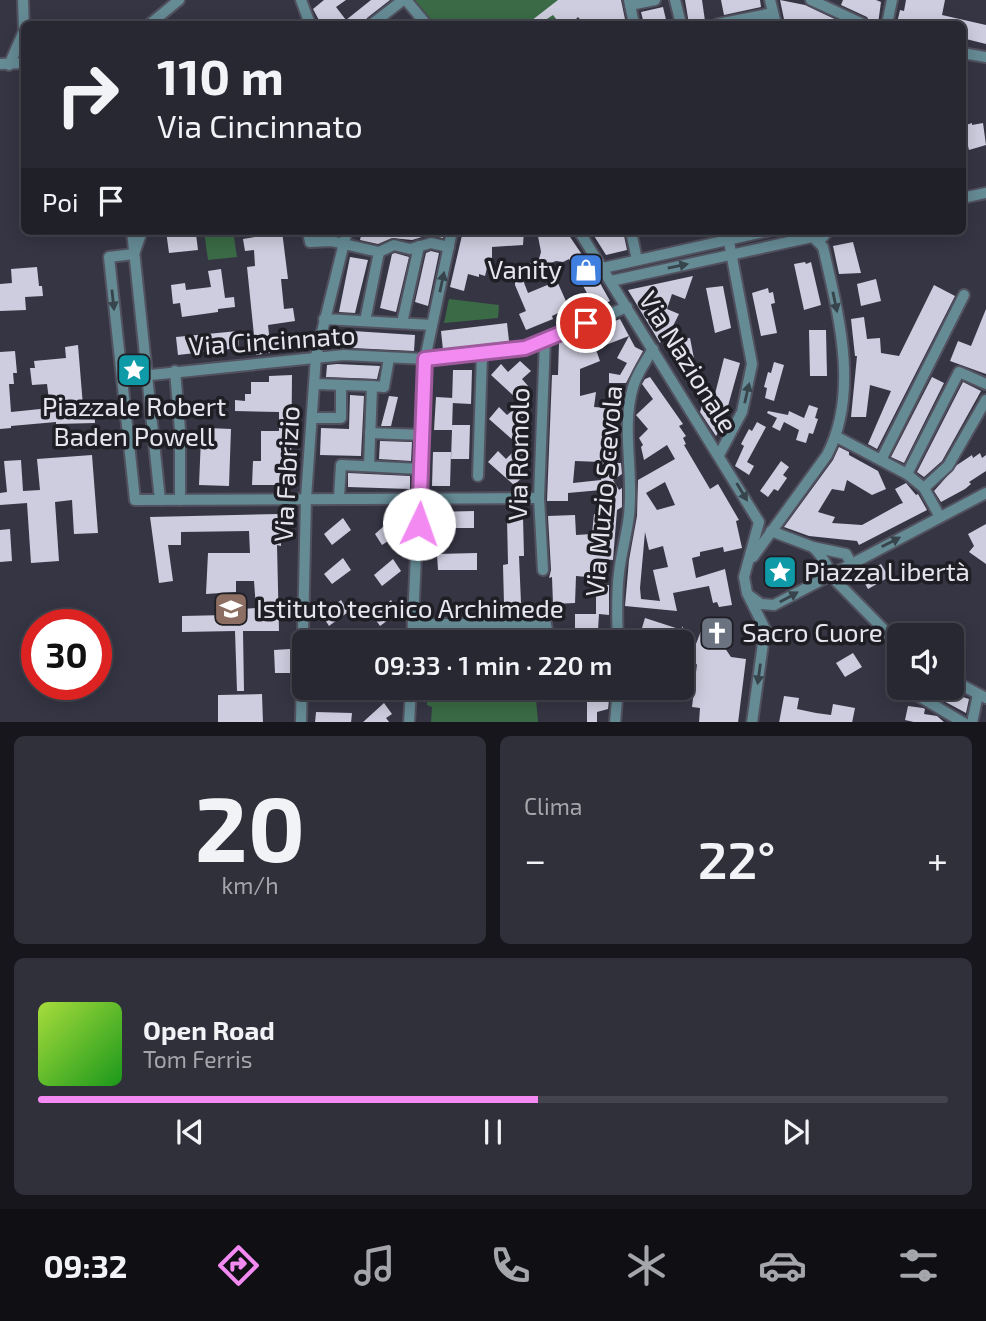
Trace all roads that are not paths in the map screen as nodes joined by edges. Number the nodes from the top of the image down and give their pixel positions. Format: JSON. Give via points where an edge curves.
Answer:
{"nodes":[{"id":1,"x":23,"y":0,"type":"edge"},
{"id":2,"x":179,"y":0,"type":"edge"},
{"id":3,"x":405,"y":0,"type":"edge"},
{"id":4,"x":655,"y":0,"type":"edge"},
{"id":5,"x":675,"y":0,"type":"edge"},
{"id":6,"x":771,"y":0,"type":"edge"},
{"id":7,"x":811,"y":0,"type":"edge"},
{"id":8,"x":892,"y":0,"type":"edge"},
{"id":9,"x":305,"y":3,"type":"edge"},
{"id":10,"x":630,"y":3,"type":"edge"},
{"id":11,"x":834,"y":5,"type":"edge"},
{"id":12,"x":775,"y":19,"type":"edge"},
{"id":13,"x":24,"y":21,"type":"edge"},
{"id":14,"x":154,"y":21,"type":"edge"},
{"id":15,"x":309,"y":21,"type":"edge"},
{"id":16,"x":376,"y":21,"type":"edge"},
{"id":17,"x":423,"y":21,"type":"edge"},
{"id":18,"x":633,"y":21,"type":"edge"},
{"id":19,"x":680,"y":21,"type":"edge"},
{"id":20,"x":750,"y":21,"type":"edge"},
{"id":21,"x":858,"y":21,"type":"edge"},
{"id":22,"x":888,"y":21,"type":"edge"},
{"id":23,"x":21,"y":37,"type":"edge"},
{"id":24,"x":966,"y":55,"type":"edge"},
{"id":25,"x":986,"y":57,"type":"edge"},
{"id":26,"x":5,"y":64,"type":"edge"},
{"id":27,"x":986,"y":193,"type":"edge"},
{"id":28,"x":966,"y":197,"type":"edge"},
{"id":29,"x":132,"y":235,"type":"edge"},
{"id":30,"x":141,"y":235,"type":"edge"},
{"id":31,"x":309,"y":235,"type":"edge"},
{"id":32,"x":346,"y":235,"type":"edge"},
{"id":33,"x":451,"y":235,"type":"edge"},
{"id":34,"x":582,"y":235,"type":"edge"},
{"id":35,"x":632,"y":235,"type":"edge"},
{"id":36,"x":728,"y":235,"type":"edge"},
{"id":37,"x":814,"y":238,"type":"edge"},
{"id":38,"x":344,"y":245,"type":"junction"},
{"id":39,"x":419,"y":247,"type":"junction"},
{"id":40,"x":449,"y":247,"type":"junction"},
{"id":41,"x":379,"y":252,"type":"junction"},
{"id":42,"x":134,"y":254,"type":"junction"},
{"id":43,"x":732,"y":255,"type":"junction"},
{"id":44,"x":637,"y":260,"type":"junction"},
{"id":45,"x":603,"y":268,"type":"junction"},
{"id":46,"x":611,"y":281,"type":"junction"},
{"id":47,"x":964,"y":295,"type":"dead end"},
{"id":48,"x":627,"y":307,"type":"junction"},
{"id":49,"x":324,"y":319,"type":"junction"},
{"id":50,"x":365,"y":321,"type":"junction"},
{"id":51,"x":402,"y":323,"type":"junction"},
{"id":52,"x":432,"y":325,"type":"junction"},
{"id":53,"x":545,"y":340,"type":"junction"},
{"id":54,"x":653,"y":349,"type":"junction"},
{"id":55,"x":482,"y":355,"type":"junction"},
{"id":56,"x":316,"y":356,"type":"junction"},
{"id":57,"x":389,"y":358,"type":"junction"},
{"id":58,"x":425,"y":359,"type":"junction"},
{"id":59,"x":169,"y":372,"type":"junction"},
{"id":60,"x":146,"y":375,"type":"junction"},
{"id":61,"x":122,"y":377,"type":"junction"},
{"id":62,"x":314,"y":384,"type":"junction"},
{"id":63,"x":986,"y":384,"type":"edge"},
{"id":64,"x":341,"y":385,"type":"junction"},
{"id":65,"x":372,"y":386,"type":"junction"},
{"id":66,"x":986,"y":400,"type":"edge"},
{"id":67,"x":312,"y":418,"type":"junction"},
{"id":68,"x":370,"y":433,"type":"junction"},
{"id":69,"x":422,"y":435,"type":"junction"},
{"id":70,"x":836,"y":437,"type":"junction"},
{"id":71,"x":719,"y":454,"type":"junction"},
{"id":72,"x":881,"y":460,"type":"junction"},
{"id":73,"x":369,"y":466,"type":"junction"},
{"id":74,"x":421,"y":468,"type":"junction"},
{"id":75,"x":907,"y":474,"type":"junction"},
{"id":76,"x":478,"y":477,"type":"dead end"},
{"id":77,"x":924,"y":488,"type":"junction"},
{"id":78,"x":986,"y":493,"type":"edge"},
{"id":79,"x":306,"y":498,"type":"junction"},
{"id":80,"x":340,"y":498,"type":"junction"},
{"id":81,"x":539,"y":498,"type":"junction"},
{"id":82,"x":420,"y":499,"type":"junction"},
{"id":83,"x":160,"y":500,"type":"junction"},
{"id":84,"x":186,"y":500,"type":"junction"},
{"id":85,"x":940,"y":517,"type":"junction"},
{"id":86,"x":774,"y":526,"type":"junction"},
{"id":87,"x":813,"y":547,"type":"junction"},
{"id":88,"x":851,"y":562,"type":"junction"},
{"id":89,"x":748,"y":563,"type":"junction"},
{"id":90,"x":543,"y":570,"type":"dead end"},
{"id":91,"x":831,"y":574,"type":"junction"},
{"id":92,"x":747,"y":593,"type":"junction"},
{"id":93,"x":413,"y":624,"type":"junction"},
{"id":94,"x":413,"y":630,"type":"edge"},
{"id":95,"x":546,"y":630,"type":"edge"},
{"id":96,"x":617,"y":630,"type":"edge"},
{"id":97,"x":887,"y":632,"type":"edge"},
{"id":98,"x":964,"y":686,"type":"edge"},
{"id":99,"x":982,"y":696,"type":"edge"},
{"id":100,"x":411,"y":700,"type":"edge"},
{"id":101,"x":617,"y":700,"type":"edge"},
{"id":102,"x":925,"y":700,"type":"edge"},
{"id":103,"x":301,"y":722,"type":"edge"},
{"id":104,"x":410,"y":722,"type":"edge"},
{"id":105,"x":615,"y":722,"type":"edge"},
{"id":106,"x":752,"y":722,"type":"edge"},
{"id":107,"x":962,"y":722,"type":"edge"},
{"id":108,"x":972,"y":722,"type":"edge"}],
"edges":[{"from":1,"to":13,"type":"street"},
{"from":2,"to":14,"type":"street"},
{"from":3,"to":16,"type":"street"},
{"from":3,"to":17,"type":"street"},
{"from":4,"to":10,"type":"street"},
{"from":5,"to":19,"type":"street"},
{"from":6,"to":12,"type":"street"},
{"from":7,"to":11,"type":"street"},
{"from":8,"to":22,"type":"street"},
{"from":9,"to":15,"type":"street"},
{"from":10,"to":18,"type":"street"},
{"from":11,"to":21,"type":"street"},
{"from":12,"to":20,"type":"street"},
{"from":23,"to":26,"type":"street"},
{"from":24,"to":25,"type":"street"},
{"from":27,"to":28,"type":"street"},
{"from":29,"to":42,"type":"street"},
{"from":30,"to":42,"type":"street"},
{"from":31,"to":38,"type":"street","via":[[310,242]]},
{"from":32,"to":38,"type":"street","name":"Via Fabrizio"},
{"from":33,"to":40,"type":"street"},
{"from":34,"to":45,"type":"street","name":"Via Nazionale"},
{"from":35,"to":44,"type":"street"},
{"from":36,"to":43,"type":"street"},
{"from":36,"to":44,"type":"street"},
{"from":37,"to":43,"type":"street"},
{"from":37,"to":70,"type":"street","one_way":true,"via":[[843,338]]},
{"from":38,"to":41,"type":"street"},
{"from":38,"to":49,"type":"street","name":"Via Fabrizio"},
{"from":39,"to":40,"type":"street","via":[[431,243]]},
{"from":39,"to":41,"type":"street","via":[[394,245]]},
{"from":39,"to":51,"type":"street"},
{"from":52,"to":40,"type":"street","one_way":true},
{"from":41,"to":50,"type":"street"},
{"from":42,"to":60,"type":"street"},
{"from":42,"to":61,"type":"street","one_way":true,"via":[[109,257]]},
{"from":46,"to":43,"type":"street","one_way":true},
{"from":71,"to":43,"type":"street","one_way":true,"via":[[742,412],[752,364]]},
{"from":44,"to":45,"type":"street"},
{"from":45,"to":46,"type":"street","name":"Via Nazionale"},
{"from":46,"to":48,"type":"street","name":"Via Nazionale"},
{"from":47,"to":72,"type":"street"},
{"from":48,"to":53,"type":"street","name":"Via Cincinnato"},
{"from":48,"to":54,"type":"street","name":"Via Nazionale"},
{"from":49,"to":50,"type":"street"},
{"from":49,"to":56,"type":"street","name":"Via Fabrizio"},
{"from":50,"to":51,"type":"street"},
{"from":51,"to":52,"type":"street"},
{"from":52,"to":58,"type":"street"},
{"from":53,"to":55,"type":"street","name":"Via Cincinnato"},
{"from":53,"to":81,"type":"street","name":"Via Romolo"},
{"from":54,"to":71,"type":"street","name":"Via Nazionale"},
{"from":54,"to":96,"type":"street","name":"Via Muzio Scevola","via":[[631,395],[627,444],[630,505],[619,570]]},
{"from":55,"to":58,"type":"street","name":"Via Cincinnato"},
{"from":55,"to":76,"type":"street"},
{"from":56,"to":57,"type":"street","name":"Via Cincinnato"},
{"from":56,"to":59,"type":"street","name":"Via Cincinnato"},
{"from":56,"to":62,"type":"street","name":"Via Fabrizio"},
{"from":57,"to":58,"type":"street","name":"Via Cincinnato"},
{"from":57,"to":65,"type":"street","via":[[384,387]]},
{"from":58,"to":69,"type":"street"},
{"from":59,"to":60,"type":"street","name":"Via Cincinnato"},
{"from":59,"to":84,"type":"street"},
{"from":60,"to":61,"type":"street","name":"Via Cincinnato"},
{"from":60,"to":83,"type":"street"},
{"from":61,"to":83,"type":"street","via":[[135,500]]},
{"from":62,"to":64,"type":"street"},
{"from":62,"to":67,"type":"street","name":"Via Fabrizio"},
{"from":63,"to":75,"type":"street","via":[[958,372]]},
{"from":64,"to":65,"type":"street"},
{"from":64,"to":67,"type":"street","via":[[341,418]]},
{"from":65,"to":68,"type":"street"},
{"from":66,"to":77,"type":"street","via":[[948,466]]},
{"from":67,"to":79,"type":"street","name":"Via Fabrizio"},
{"from":68,"to":69,"type":"street"},
{"from":68,"to":73,"type":"street"},
{"from":69,"to":74,"type":"street"},
{"from":70,"to":72,"type":"street"},
{"from":70,"to":86,"type":"street"},
{"from":71,"to":89,"type":"street","name":"Via Nazionale","one_way":true,"via":[[757,518]]},
{"from":72,"to":75,"type":"street"},
{"from":73,"to":74,"type":"street"},
{"from":73,"to":80,"type":"street","via":[[341,465]]},
{"from":74,"to":82,"type":"street"},
{"from":75,"to":77,"type":"street"},
{"from":77,"to":85,"type":"street"},
{"from":78,"to":85,"type":"street"},
{"from":79,"to":80,"type":"street"},
{"from":79,"to":84,"type":"street"},
{"from":79,"to":103,"type":"street","name":"Via Fabrizio"},
{"from":80,"to":82,"type":"street"},
{"from":81,"to":82,"type":"street"},
{"from":81,"to":90,"type":"street","name":"Via Romolo"},
{"from":82,"to":93,"type":"street"},
{"from":83,"to":84,"type":"street"},
{"from":88,"to":85,"type":"street","one_way":true},
{"from":86,"to":87,"type":"street"},
{"from":86,"to":89,"type":"street"},
{"from":87,"to":88,"type":"street","via":[[846,554]]},
{"from":87,"to":91,"type":"street","via":[[824,557]]},
{"from":88,"to":91,"type":"street"},
{"from":89,"to":92,"type":"street","via":[[744,577]]},
{"from":92,"to":91,"type":"street","one_way":true,"via":[[761,604],[774,605]]},
{"from":91,"to":97,"type":"street"},
{"from":92,"to":106,"type":"street","one_way":true,"via":[[765,629]]},
{"from":93,"to":94,"type":"street"},
{"from":93,"to":95,"type":"street","via":[[545,624]]},
{"from":98,"to":99,"type":"street"},
{"from":99,"to":108,"type":"street"},
{"from":100,"to":104,"type":"street"},
{"from":101,"to":105,"type":"street"},
{"from":102,"to":107,"type":"street"}]}
